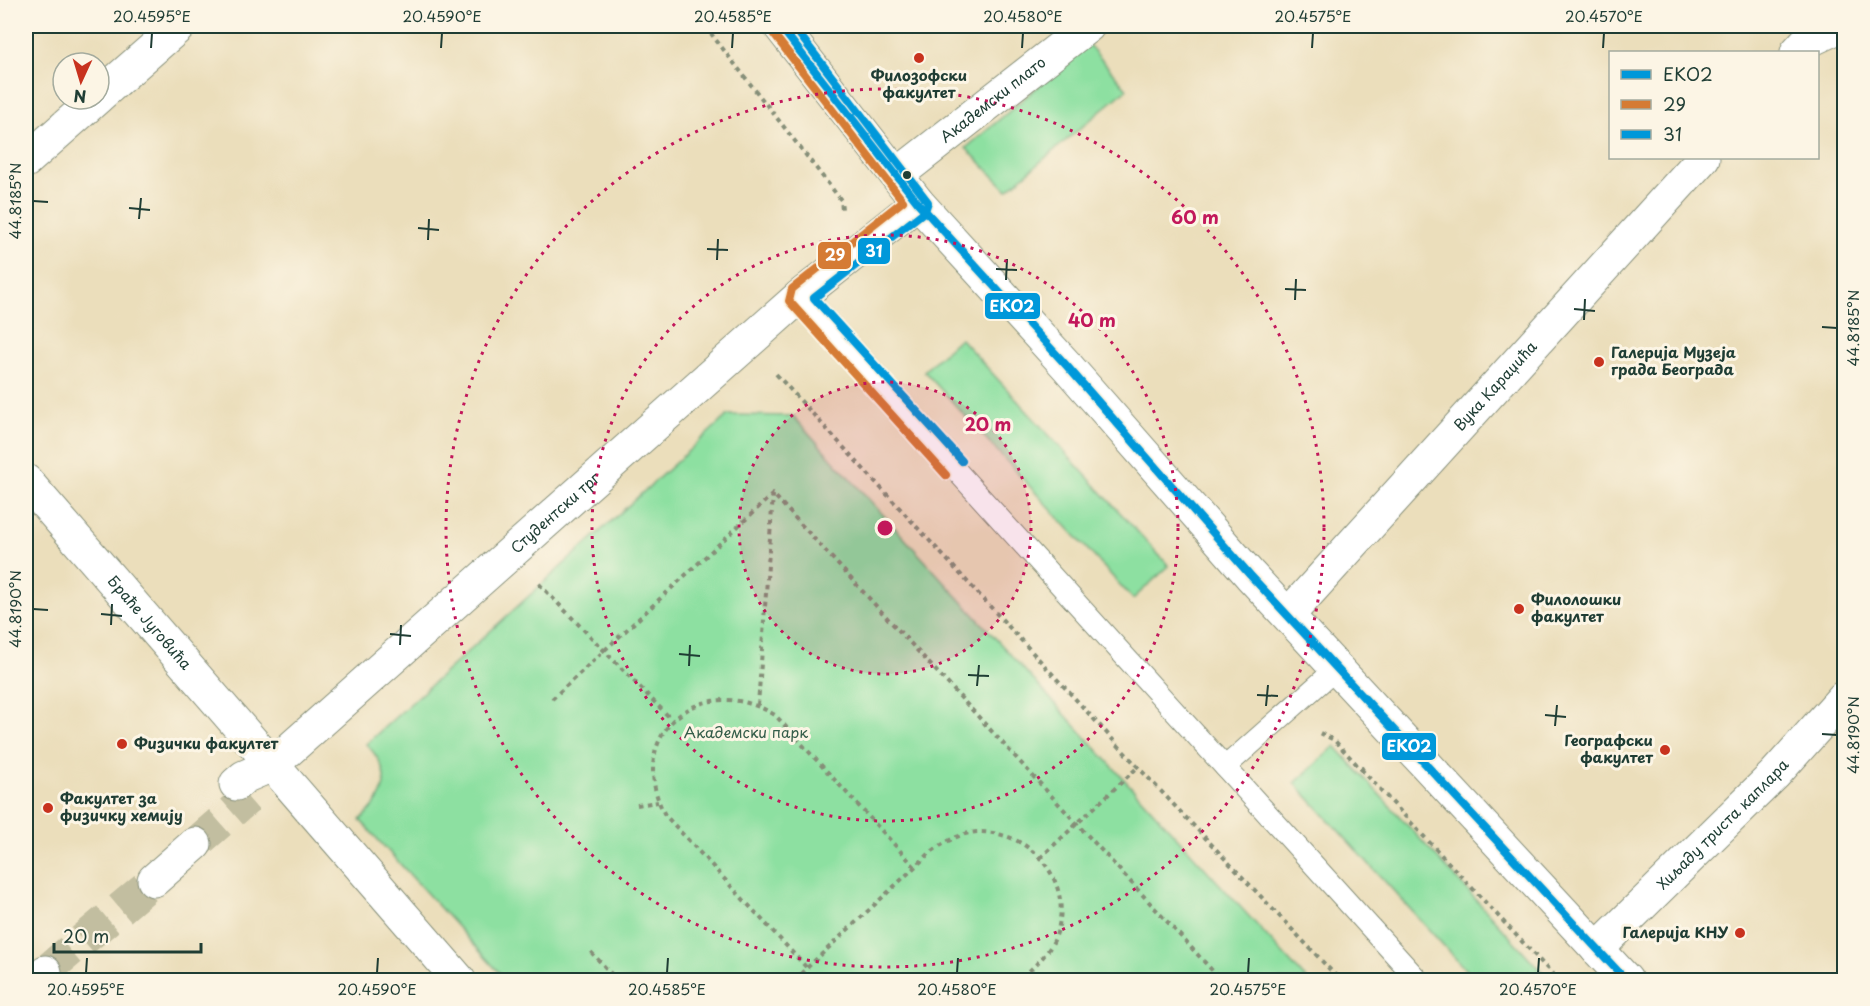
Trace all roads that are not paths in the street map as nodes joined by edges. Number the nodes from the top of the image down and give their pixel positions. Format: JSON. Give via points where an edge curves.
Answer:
{"nodes":[{"id":1,"x":179,"y":26,"type":"edge"},
{"id":2,"x":780,"y":26,"type":"edge"},
{"id":3,"x":1088,"y":26,"type":"edge"},
{"id":4,"x":1840,"y":26,"type":"edge"},
{"id":5,"x":1798,"y":51,"type":"edge"},
{"id":6,"x":111,"y":86,"type":"edge"},
{"id":7,"x":82,"y":111,"type":"edge"},
{"id":8,"x":1701,"y":159,"type":"edge"},
{"id":9,"x":26,"y":161,"type":"edge"},
{"id":10,"x":897,"y":175,"type":"junction"},
{"id":11,"x":918,"y":203,"type":"junction"},
{"id":12,"x":799,"y":297,"type":"junction"},
{"id":13,"x":26,"y":481,"type":"edge"},
{"id":14,"x":1288,"y":615,"type":"junction"},
{"id":15,"x":1337,"y":668,"type":"junction"},
{"id":16,"x":1845,"y":697,"type":"edge"},
{"id":17,"x":270,"y":766,"type":"junction"},
{"id":18,"x":1226,"y":767,"type":"junction"},
{"id":19,"x":242,"y":791,"type":"tunnel mouth"},
{"id":20,"x":189,"y":836,"type":"tunnel mouth"},
{"id":21,"x":147,"y":872,"type":"tunnel mouth"},
{"id":22,"x":1597,"y":949,"type":"junction"},
{"id":23,"x":459,"y":981,"type":"edge"},
{"id":24,"x":1418,"y":981,"type":"edge"},
{"id":25,"x":1626,"y":981,"type":"edge"}],
"edges":[{"from":1,"to":6,"type":"street"},
{"from":2,"to":10,"type":"street"},
{"from":3,"to":10,"type":"street","name":"Академски плато"},
{"from":4,"to":5,"type":"street","via":[[1806,42]]},
{"from":7,"to":9,"type":"street"},
{"from":8,"to":14,"type":"street","name":"Вука Караџића"},
{"from":10,"to":11,"type":"street"},
{"from":11,"to":12,"type":"street","name":"Студентски трг"},
{"from":11,"to":14,"type":"street"},
{"from":12,"to":17,"type":"street","name":"Студентски трг"},
{"from":12,"to":18,"type":"lane"},
{"from":13,"to":17,"type":"street","name":"Браће Југовића"},
{"from":14,"to":15,"type":"street"},
{"from":15,"to":18,"type":"lane"},
{"from":15,"to":22,"type":"street"},
{"from":16,"to":22,"type":"street","name":"Хиљаду триста каплара","via":[[1775,774]]},
{"from":17,"to":19,"type":"street","name":"Студентски трг","via":[[244,777]]},
{"from":17,"to":23,"type":"street"},
{"from":18,"to":24,"type":"lane"},
{"from":20,"to":21,"type":"street"},
{"from":22,"to":25,"type":"street"}]}
